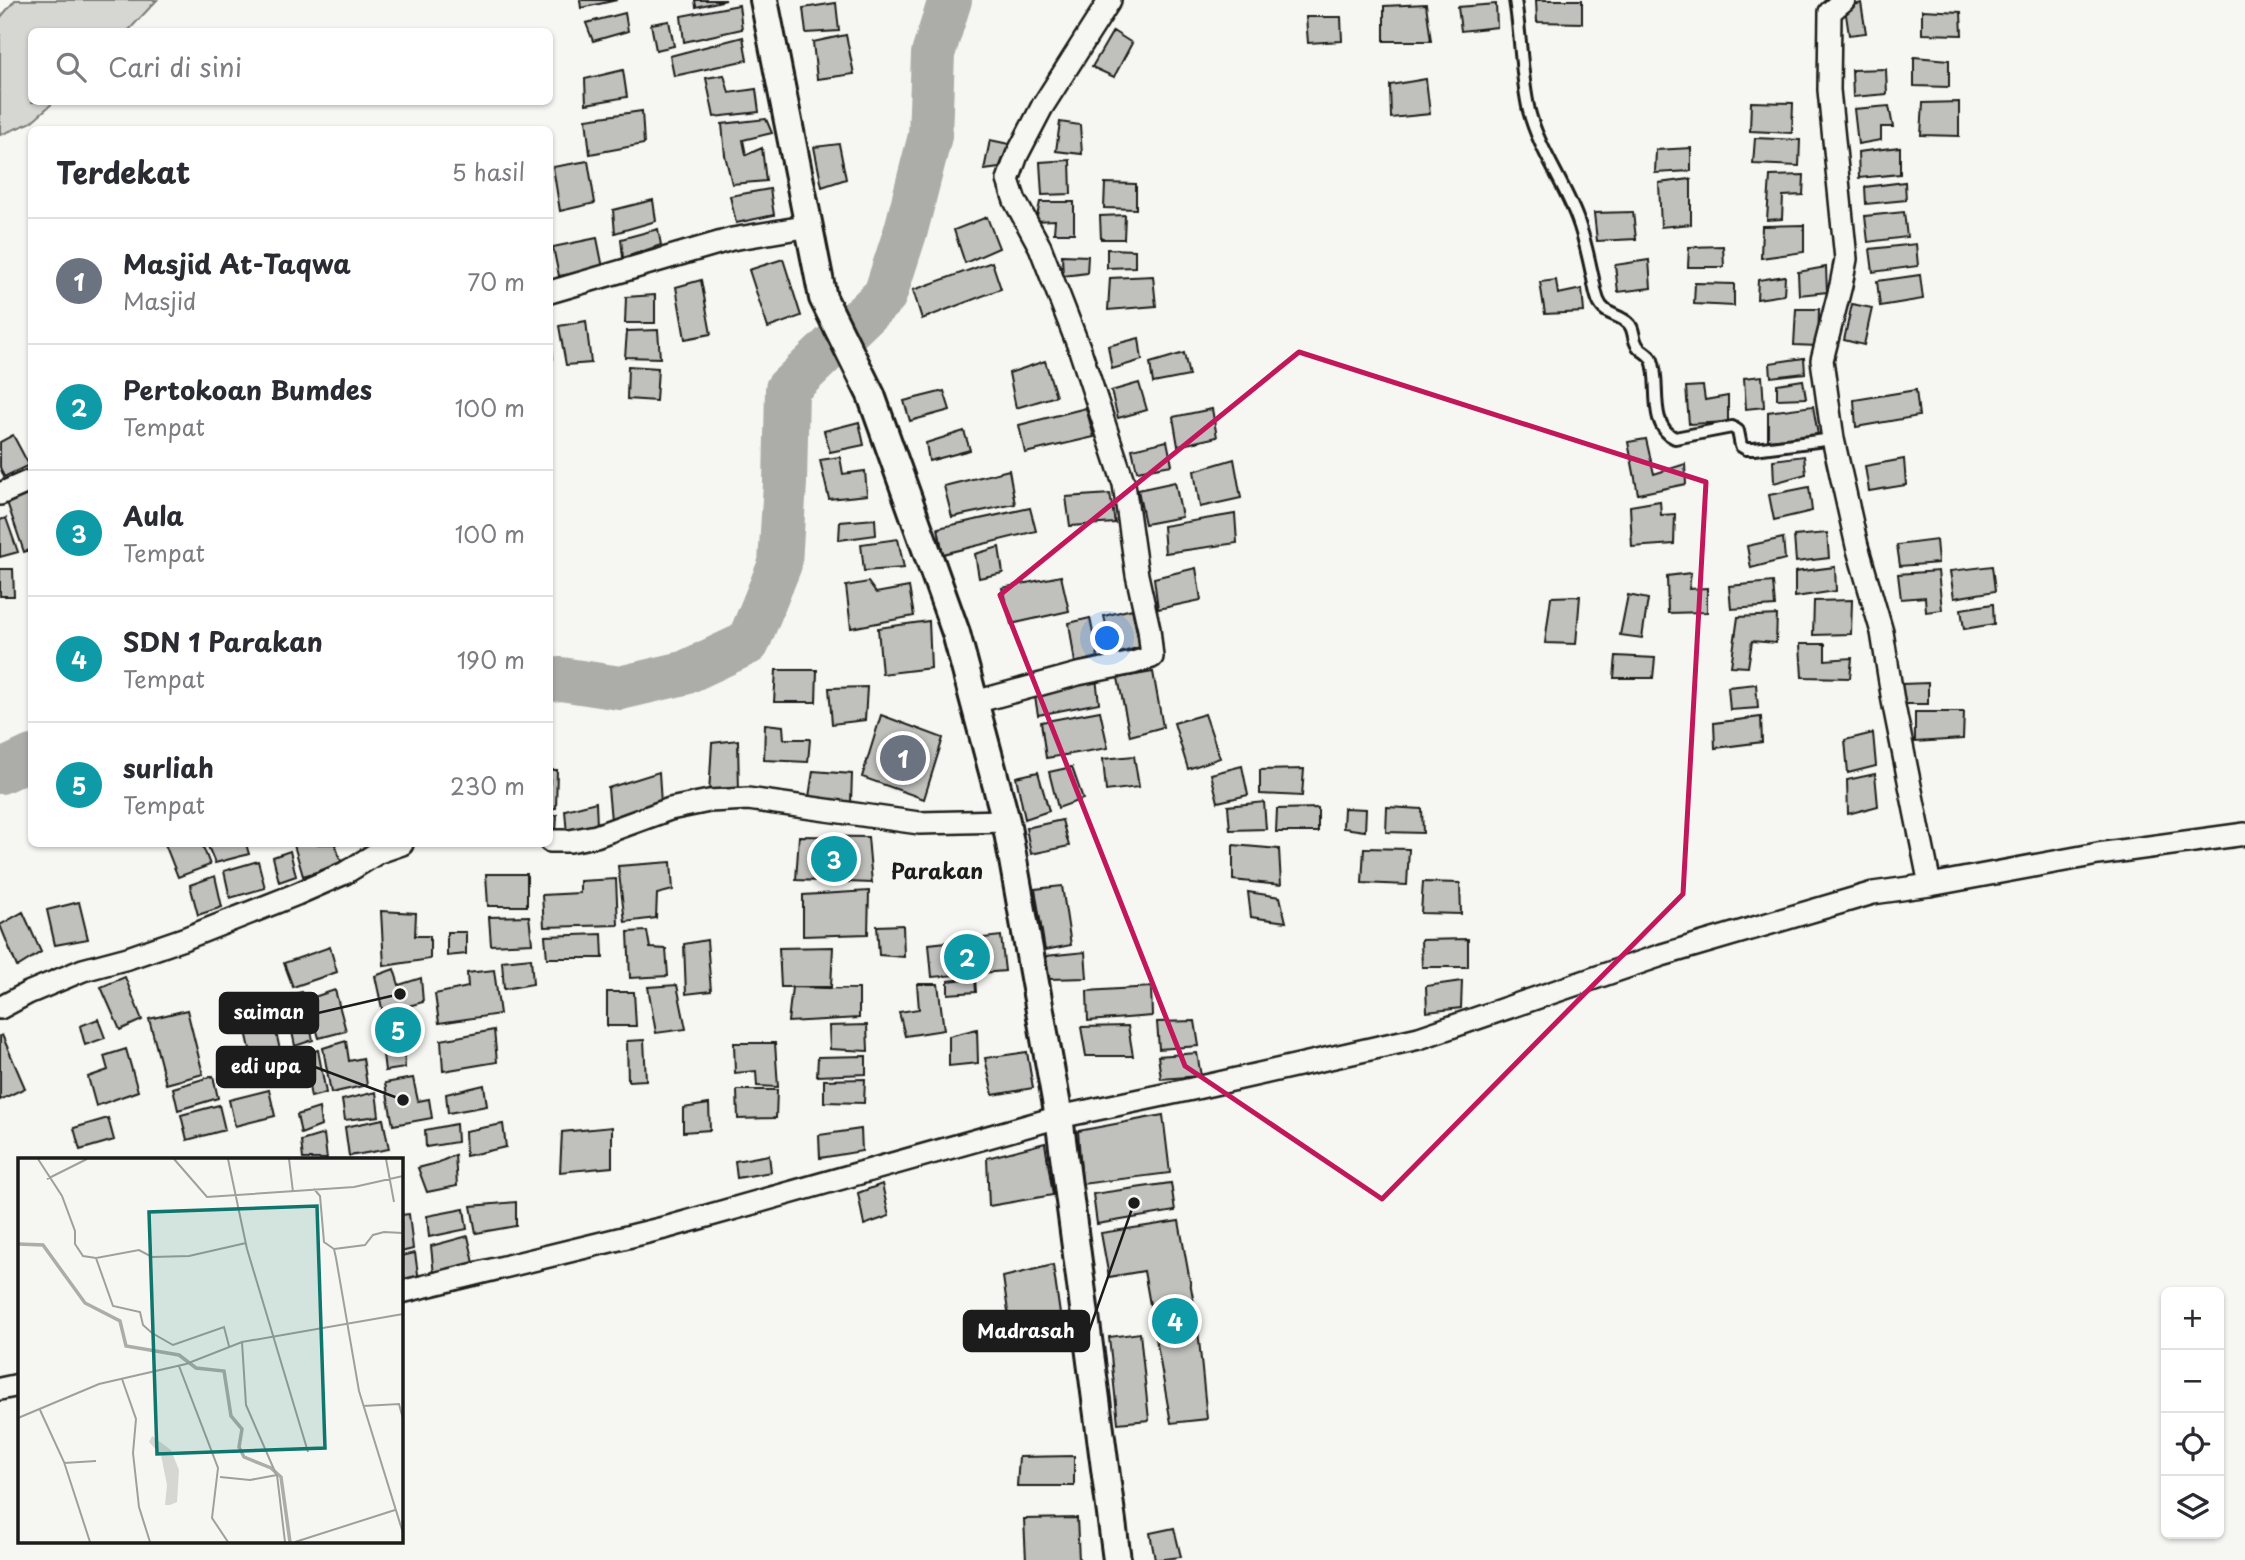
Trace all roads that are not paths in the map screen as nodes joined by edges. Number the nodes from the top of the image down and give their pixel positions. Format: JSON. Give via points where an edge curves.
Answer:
{"nodes":[{"id":1,"x":764,"y":0,"type":"edge"},
{"id":2,"x":1110,"y":0,"type":"edge"},
{"id":3,"x":1515,"y":0,"type":"edge"},
{"id":4,"x":1844,"y":0,"type":"edge"},
{"id":5,"x":810,"y":226,"type":"junction"},
{"id":6,"x":553,"y":291,"type":"edge"},
{"id":7,"x":1833,"y":439,"type":"junction"},
{"id":8,"x":28,"y":482,"type":"edge"},
{"id":9,"x":0,"y":494,"type":"edge"},
{"id":10,"x":975,"y":702,"type":"junction"},
{"id":11,"x":1006,"y":821,"type":"junction"},
{"id":12,"x":2245,"y":834,"type":"edge"},
{"id":13,"x":553,"y":841,"type":"edge"},
{"id":14,"x":393,"y":847,"type":"edge"},
{"id":15,"x":1930,"y":885,"type":"junction"},
{"id":16,"x":0,"y":1008,"type":"edge"},
{"id":17,"x":1059,"y":1116,"type":"junction"},
{"id":18,"x":402,"y":1292,"type":"edge"},
{"id":19,"x":18,"y":1385,"type":"edge"},
{"id":20,"x":0,"y":1389,"type":"edge"},
{"id":21,"x":1117,"y":1560,"type":"edge"}],
"edges":[{"from":1,"to":5,"type":"street"},
{"from":2,"to":10,"type":"street","via":[[1042,107],[1008,180],[1080,350],[1124,484],[1152,657]]},
{"from":3,"to":7,"type":"lane","via":[[1529,110],[1542,150],[1578,222],[1598,302],[1606,313],[1628,323],[1639,349],[1651,360],[1655,399],[1668,434],[1675,438],[1732,427],[1738,431],[1741,446],[1754,450]]},
{"from":4,"to":7,"type":"street","via":[[1830,12],[1829,90],[1846,259],[1822,360]]},
{"from":5,"to":6,"type":"street","via":[[732,239]]},
{"from":5,"to":10,"type":"street","via":[[823,298],[879,416],[956,633]]},
{"from":7,"to":15,"type":"street","via":[[1882,632]]},
{"from":8,"to":9,"type":"street"},
{"from":10,"to":11,"type":"street"},
{"from":11,"to":13,"type":"street","via":[[919,823],[748,799],[670,809],[597,836]]},
{"from":11,"to":17,"type":"street"},
{"from":12,"to":15,"type":"street","via":[[2098,854]]},
{"from":14,"to":16,"type":"street","via":[[297,894],[175,942],[82,970]]},
{"from":15,"to":17,"type":"street","via":[[1872,893],[1662,955],[1419,1038]]},
{"from":17,"to":18,"type":"street","via":[[668,1227]]},
{"from":17,"to":21,"type":"street"},
{"from":19,"to":20,"type":"street"}]}
